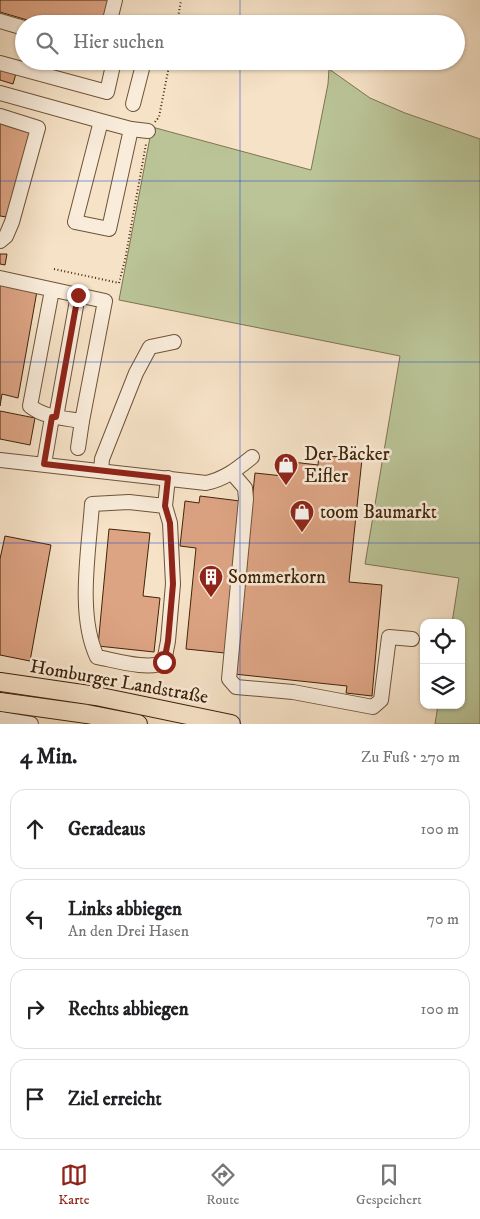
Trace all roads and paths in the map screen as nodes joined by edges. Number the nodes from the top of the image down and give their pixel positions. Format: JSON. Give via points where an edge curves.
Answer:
{"nodes":[{"id":1,"x":115,"y":0,"type":"edge"},
{"id":2,"x":181,"y":0,"type":"edge"},
{"id":3,"x":111,"y":15,"type":"edge"},
{"id":4,"x":178,"y":15,"type":"edge"},
{"id":5,"x":0,"y":21,"type":"edge"},
{"id":6,"x":15,"y":25,"type":"edge"},
{"id":7,"x":0,"y":63,"type":"edge"},
{"id":8,"x":15,"y":67,"type":"edge"},
{"id":9,"x":26,"y":70,"type":"edge"},
{"id":10,"x":112,"y":70,"type":"edge"},
{"id":11,"x":142,"y":70,"type":"edge"},
{"id":12,"x":0,"y":93,"type":"edge"},
{"id":13,"x":133,"y":104,"type":"dead end"},
{"id":14,"x":0,"y":116,"type":"edge"},
{"id":15,"x":101,"y":121,"type":"junction"},
{"id":16,"x":131,"y":129,"type":"junction"},
{"id":17,"x":148,"y":132,"type":"dead end"},
{"id":18,"x":0,"y":241,"type":"edge"},
{"id":19,"x":0,"y":278,"type":"edge"},
{"id":20,"x":52,"y":290,"type":"junction"},
{"id":21,"x":78,"y":295,"type":"junction"},
{"id":22,"x":174,"y":342,"type":"dead end"},
{"id":23,"x":54,"y":417,"type":"junction"},
{"id":24,"x":82,"y":422,"type":"junction"},
{"id":25,"x":78,"y":448,"type":"dead end"},
{"id":26,"x":252,"y":458,"type":"dead end"},
{"id":27,"x":0,"y":460,"type":"edge"},
{"id":28,"x":44,"y":464,"type":"junction"},
{"id":29,"x":101,"y":471,"type":"junction"},
{"id":30,"x":232,"y":473,"type":"junction"},
{"id":31,"x":168,"y":478,"type":"junction"},
{"id":32,"x":165,"y":506,"type":"junction"},
{"id":33,"x":412,"y":638,"type":"dead end"},
{"id":34,"x":0,"y":682,"type":"edge"},
{"id":35,"x":0,"y":702,"type":"edge"},
{"id":36,"x":0,"y":719,"type":"edge"},
{"id":37,"x":31,"y":724,"type":"edge"},
{"id":38,"x":138,"y":724,"type":"edge"},
{"id":39,"x":231,"y":724,"type":"edge"}],
"edges":[{"from":1,"to":3,"type":"street"},
{"from":2,"to":4,"type":"path"},
{"from":5,"to":6,"type":"street"},
{"from":7,"to":8,"type":"street"},
{"from":9,"to":10,"type":"street","via":[[107,92]]},
{"from":11,"to":13,"type":"street"},
{"from":12,"to":15,"type":"street"},
{"from":14,"to":18,"type":"street","via":[[38,128],[12,222]]},
{"from":15,"to":16,"type":"street"},
{"from":15,"to":16,"type":"street","via":[[76,222],[109,229]]},
{"from":16,"to":17,"type":"street"},
{"from":19,"to":20,"type":"street"},
{"from":20,"to":21,"type":"street"},
{"from":20,"to":23,"type":"street","via":[[30,406]]},
{"from":21,"to":23,"type":"street"},
{"from":21,"to":24,"type":"street","via":[[105,301]]},
{"from":22,"to":29,"type":"street","via":[[150,347],[132,381],[102,459]]},
{"from":23,"to":24,"type":"street"},
{"from":23,"to":28,"type":"street"},
{"from":24,"to":25,"type":"street"},
{"from":26,"to":30,"type":"street"},
{"from":27,"to":28,"type":"street"},
{"from":28,"to":29,"type":"street"},
{"from":29,"to":31,"type":"street"},
{"from":30,"to":31,"type":"street","via":[[206,483]]},
{"from":30,"to":33,"type":"street","via":[[245,488],[246,499],[229,679],[236,687],[293,692],[373,707],[381,700],[389,637]]},
{"from":31,"to":32,"type":"street"},
{"from":32,"to":32,"type":"street","via":[[170,523],[173,584],[164,662],[141,665],[97,657],[86,627],[92,504],[129,502]]},
{"from":34,"to":39,"type":"main road","name":"Homburger Landstraße","via":[[96,696]]},
{"from":35,"to":38,"type":"main road","name":"Homburger Landstraße"},
{"from":36,"to":37,"type":"street"}]}
